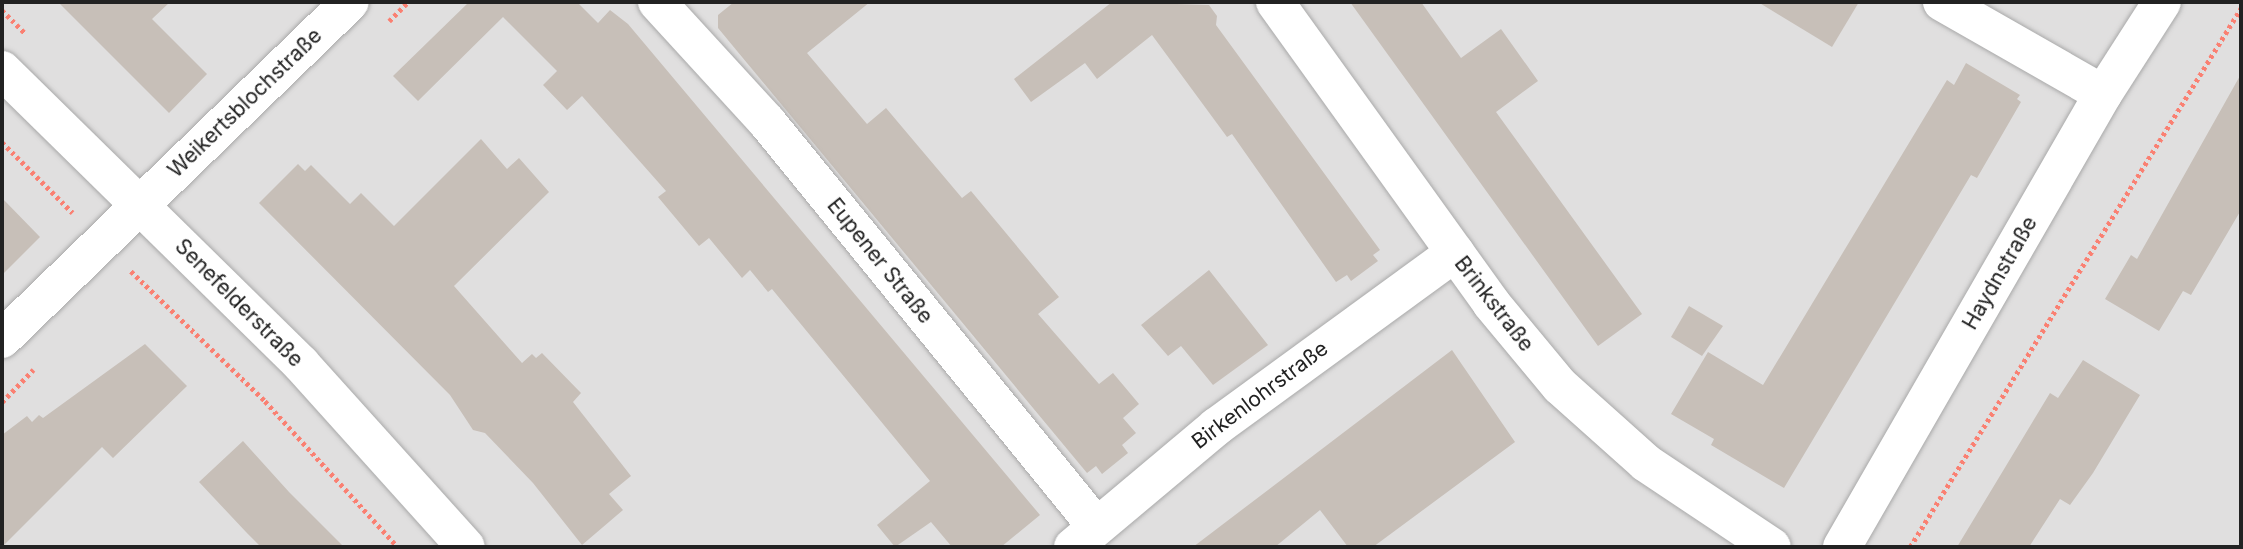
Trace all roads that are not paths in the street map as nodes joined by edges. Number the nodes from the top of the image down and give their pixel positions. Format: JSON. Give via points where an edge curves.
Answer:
{"nodes":[{"id":1,"x":350,"y":2,"type":"edge"},
{"id":2,"x":657,"y":2,"type":"edge"},
{"id":3,"x":1275,"y":2,"type":"edge"},
{"id":4,"x":1942,"y":2,"type":"edge"},
{"id":5,"x":2162,"y":2,"type":"edge"},
{"id":6,"x":2,"y":70,"type":"edge"},
{"id":7,"x":2103,"y":94,"type":"junction"},
{"id":8,"x":141,"y":204,"type":"junction"},
{"id":9,"x":1455,"y":253,"type":"junction"},
{"id":10,"x":2,"y":339,"type":"edge"},
{"id":11,"x":1085,"y":537,"type":"edge"},
{"id":12,"x":466,"y":547,"type":"edge"},
{"id":13,"x":1772,"y":547,"type":"edge"},
{"id":14,"x":1842,"y":547,"type":"edge"}],
"edges":[{"from":1,"to":8,"type":"street","name":"Weikertsblochstraße"},
{"from":2,"to":11,"type":"street","name":"Eupener Straße","via":[[767,122]]},
{"from":3,"to":9,"type":"street","name":"Brinkstraße"},
{"from":4,"to":7,"type":"street"},
{"from":5,"to":7,"type":"street","name":"Haydnstraße"},
{"from":6,"to":8,"type":"street","name":"Senefelderstraße"},
{"from":7,"to":14,"type":"street","name":"Haydnstraße"},
{"from":8,"to":10,"type":"street","name":"Weikertsblochstraße"},
{"from":8,"to":12,"type":"street","name":"Senefelderstraße","via":[[300,364]]},
{"from":9,"to":11,"type":"street","name":"Birkenlohrstraße","via":[[1216,427]]},
{"from":9,"to":13,"type":"street","name":"Brinkstraße","via":[[1525,345],[1603,428],[1695,499]]}]}
